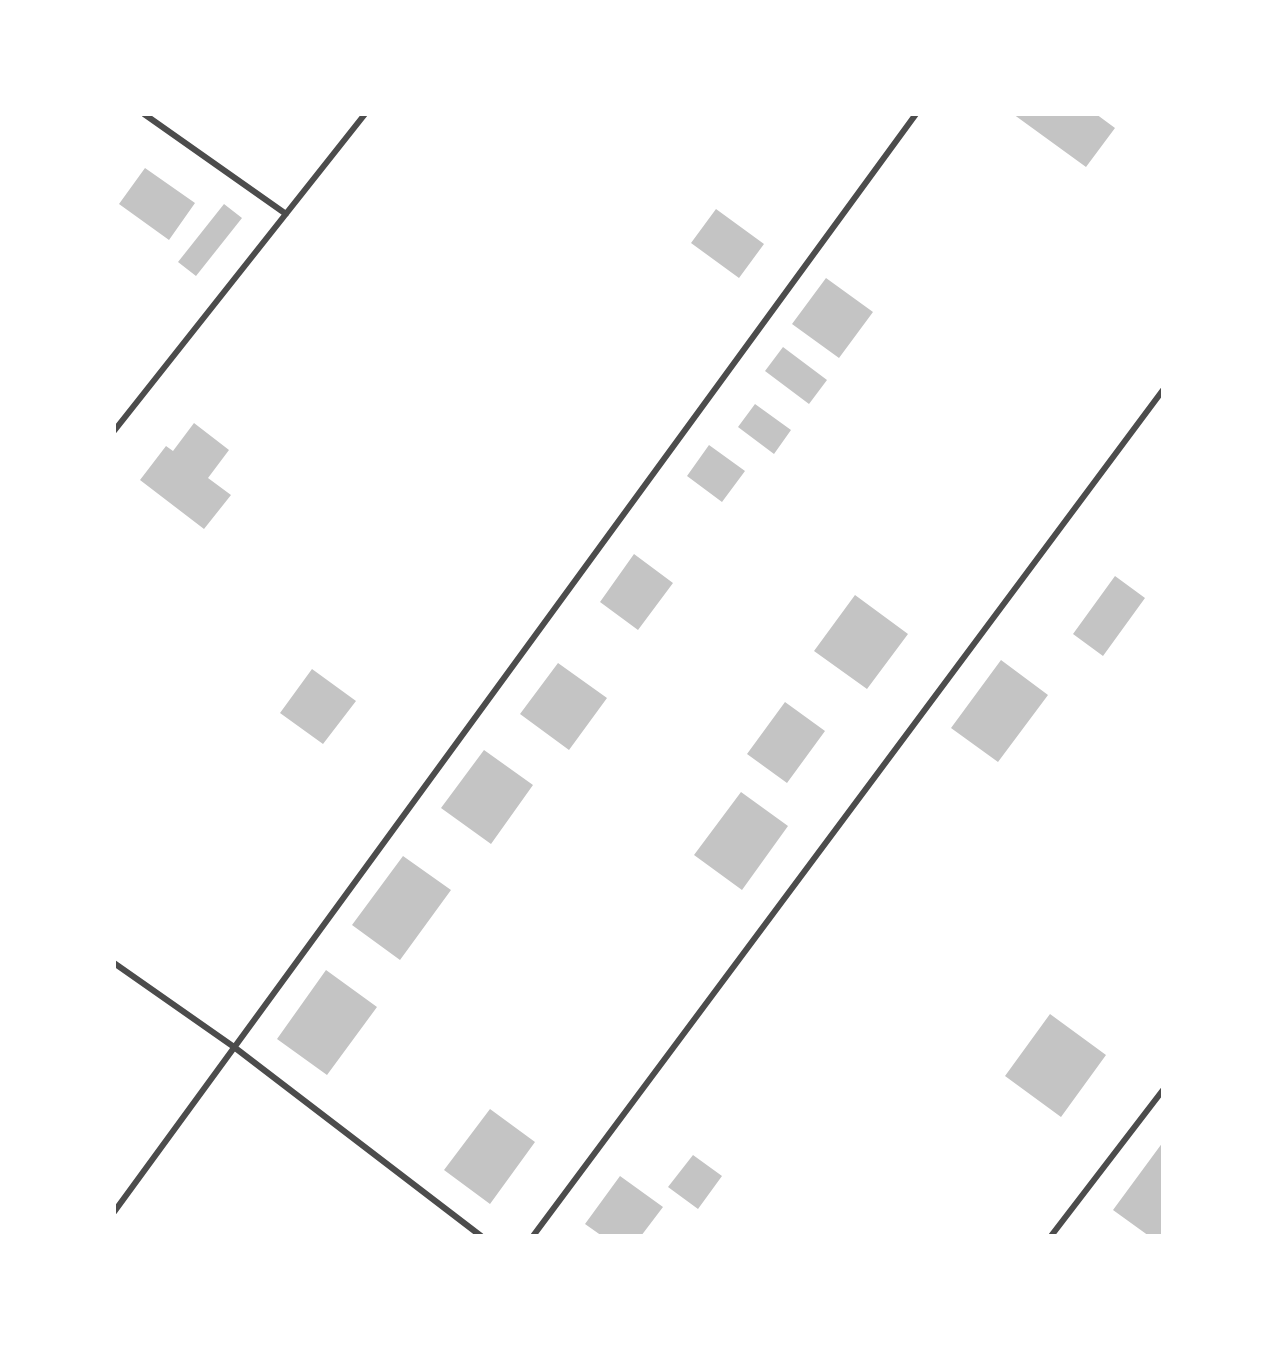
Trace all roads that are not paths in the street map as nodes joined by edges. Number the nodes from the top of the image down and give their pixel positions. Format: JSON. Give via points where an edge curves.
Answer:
{"nodes":[{"id":1,"x":144,"y":114,"type":"edge"},
{"id":2,"x":365,"y":114,"type":"edge"},
{"id":3,"x":916,"y":114,"type":"edge"},
{"id":4,"x":286,"y":214,"type":"junction"},
{"id":5,"x":1163,"y":390,"type":"edge"},
{"id":6,"x":114,"y":431,"type":"edge"},
{"id":7,"x":114,"y":963,"type":"edge"},
{"id":8,"x":234,"y":1047,"type":"junction"},
{"id":9,"x":1163,"y":1090,"type":"edge"},
{"id":10,"x":114,"y":1212,"type":"edge"},
{"id":11,"x":481,"y":1236,"type":"edge"},
{"id":12,"x":532,"y":1236,"type":"edge"},
{"id":13,"x":1051,"y":1236,"type":"edge"}],
"edges":[{"from":1,"to":4,"type":"street"},
{"from":2,"to":4,"type":"street"},
{"from":3,"to":8,"type":"street"},
{"from":4,"to":6,"type":"street"},
{"from":5,"to":12,"type":"street"},
{"from":7,"to":8,"type":"street"},
{"from":8,"to":10,"type":"street"},
{"from":8,"to":11,"type":"street"},
{"from":9,"to":13,"type":"street"}]}
